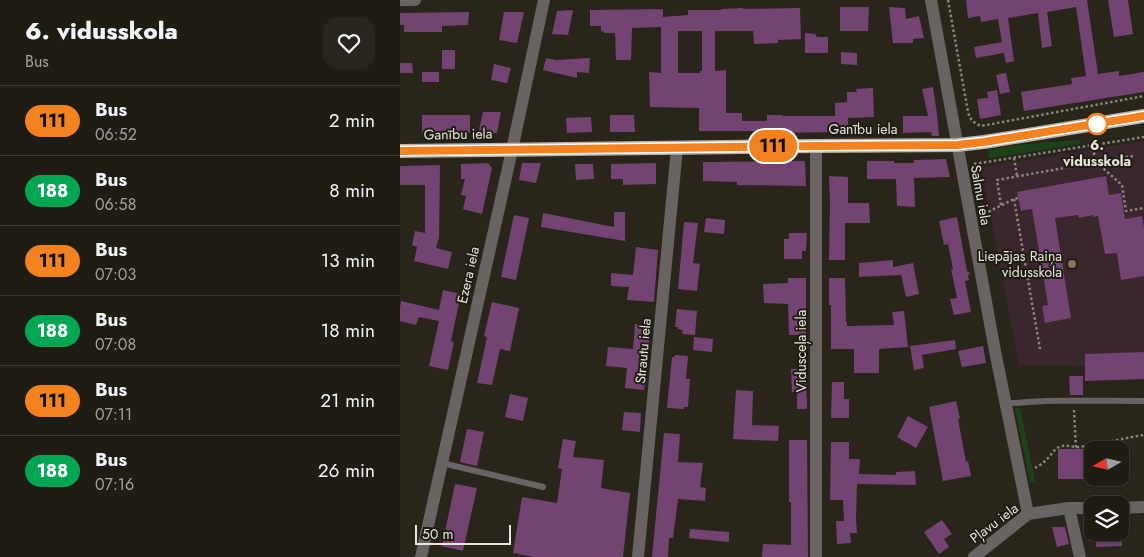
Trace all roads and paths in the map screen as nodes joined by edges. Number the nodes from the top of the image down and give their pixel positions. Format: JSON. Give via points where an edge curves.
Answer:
{"nodes":[{"id":1,"x":400,"y":0,"type":"edge"},
{"id":2,"x":415,"y":0,"type":"edge"},
{"id":3,"x":544,"y":0,"type":"edge"},
{"id":4,"x":931,"y":0,"type":"edge"},
{"id":5,"x":948,"y":0,"type":"edge"},
{"id":6,"x":1144,"y":96,"type":"edge"},
{"id":7,"x":1144,"y":116,"type":"edge"},
{"id":8,"x":1144,"y":137,"type":"edge"},
{"id":9,"x":957,"y":145,"type":"junction"},
{"id":10,"x":1096,"y":145,"type":"junction"},
{"id":11,"x":816,"y":146,"type":"junction"},
{"id":12,"x":677,"y":148,"type":"junction"},
{"id":13,"x":512,"y":150,"type":"junction"},
{"id":14,"x":400,"y":151,"type":"edge"},
{"id":15,"x":1132,"y":156,"type":"dead end"},
{"id":16,"x":1014,"y":158,"type":"junction"},
{"id":17,"x":1094,"y":162,"type":"junction"},
{"id":18,"x":974,"y":164,"type":"dead end"},
{"id":19,"x":1016,"y":176,"type":"junction"},
{"id":20,"x":1018,"y":198,"type":"dead end"},
{"id":21,"x":1014,"y":199,"type":"junction"},
{"id":22,"x":1001,"y":205,"type":"junction"},
{"id":23,"x":1144,"y":208,"type":"edge"},
{"id":24,"x":984,"y":214,"type":"dead end"},
{"id":25,"x":1040,"y":349,"type":"dead end"},
{"id":26,"x":1074,"y":401,"type":"junction"},
{"id":27,"x":1144,"y":401,"type":"edge"},
{"id":28,"x":1005,"y":404,"type":"junction"},
{"id":29,"x":1144,"y":435,"type":"edge"},
{"id":30,"x":1076,"y":448,"type":"junction"},
{"id":31,"x":442,"y":463,"type":"junction"},
{"id":32,"x":1035,"y":468,"type":"dead end"},
{"id":33,"x":543,"y":487,"type":"dead end"},
{"id":34,"x":1144,"y":507,"type":"edge"},
{"id":35,"x":1069,"y":508,"type":"junction"},
{"id":36,"x":1084,"y":508,"type":"edge"},
{"id":37,"x":1129,"y":508,"type":"edge"},
{"id":38,"x":1028,"y":514,"type":"junction"},
{"id":39,"x":421,"y":557,"type":"edge"},
{"id":40,"x":638,"y":557,"type":"edge"},
{"id":41,"x":816,"y":557,"type":"edge"},
{"id":42,"x":974,"y":557,"type":"edge"},
{"id":43,"x":1080,"y":557,"type":"edge"}],
"edges":[{"from":1,"to":2,"type":"street"},
{"from":3,"to":13,"type":"street","name":"Ezera iela"},
{"from":4,"to":9,"type":"street","name":"Salmu iela"},
{"from":5,"to":6,"type":"path","via":[[968,112],[976,124],[981,126]]},
{"from":7,"to":9,"type":"highway","name":"Ganību iela"},
{"from":8,"to":10,"type":"path"},
{"from":9,"to":11,"type":"highway","name":"Ganību iela"},
{"from":9,"to":28,"type":"street","name":"Salmu iela"},
{"from":10,"to":16,"type":"path"},
{"from":10,"to":17,"type":"path"},
{"from":11,"to":12,"type":"highway","name":"Ganību iela"},
{"from":11,"to":41,"type":"street","name":"Vidusceļa iela"},
{"from":12,"to":13,"type":"highway","name":"Ganību iela"},
{"from":12,"to":40,"type":"street","name":"Strautu iela"},
{"from":13,"to":14,"type":"highway","name":"Ganību iela"},
{"from":13,"to":31,"type":"street","name":"Ezera iela"},
{"from":15,"to":17,"type":"path"},
{"from":16,"to":18,"type":"path"},
{"from":16,"to":19,"type":"path"},
{"from":17,"to":19,"type":"path"},
{"from":17,"to":23,"type":"path","via":[[1122,185],[1126,211]]},
{"from":19,"to":22,"type":"path","via":[[997,180]]},
{"from":20,"to":21,"type":"path"},
{"from":21,"to":22,"type":"path"},
{"from":21,"to":25,"type":"path"},
{"from":22,"to":24,"type":"path"},
{"from":26,"to":27,"type":"lane"},
{"from":26,"to":28,"type":"lane"},
{"from":26,"to":30,"type":"path"},
{"from":28,"to":38,"type":"street","name":"Salmu iela"},
{"from":29,"to":30,"type":"path"},
{"from":30,"to":32,"type":"path","via":[[1060,446]]},
{"from":31,"to":33,"type":"lane"},
{"from":31,"to":39,"type":"street","name":"Ezera iela"},
{"from":34,"to":37,"type":"street"},
{"from":35,"to":36,"type":"street","name":"Pļavu iela"},
{"from":35,"to":38,"type":"street","name":"Pļavu iela"},
{"from":35,"to":43,"type":"street"},
{"from":38,"to":42,"type":"street","name":"Pļavu iela"}]}
